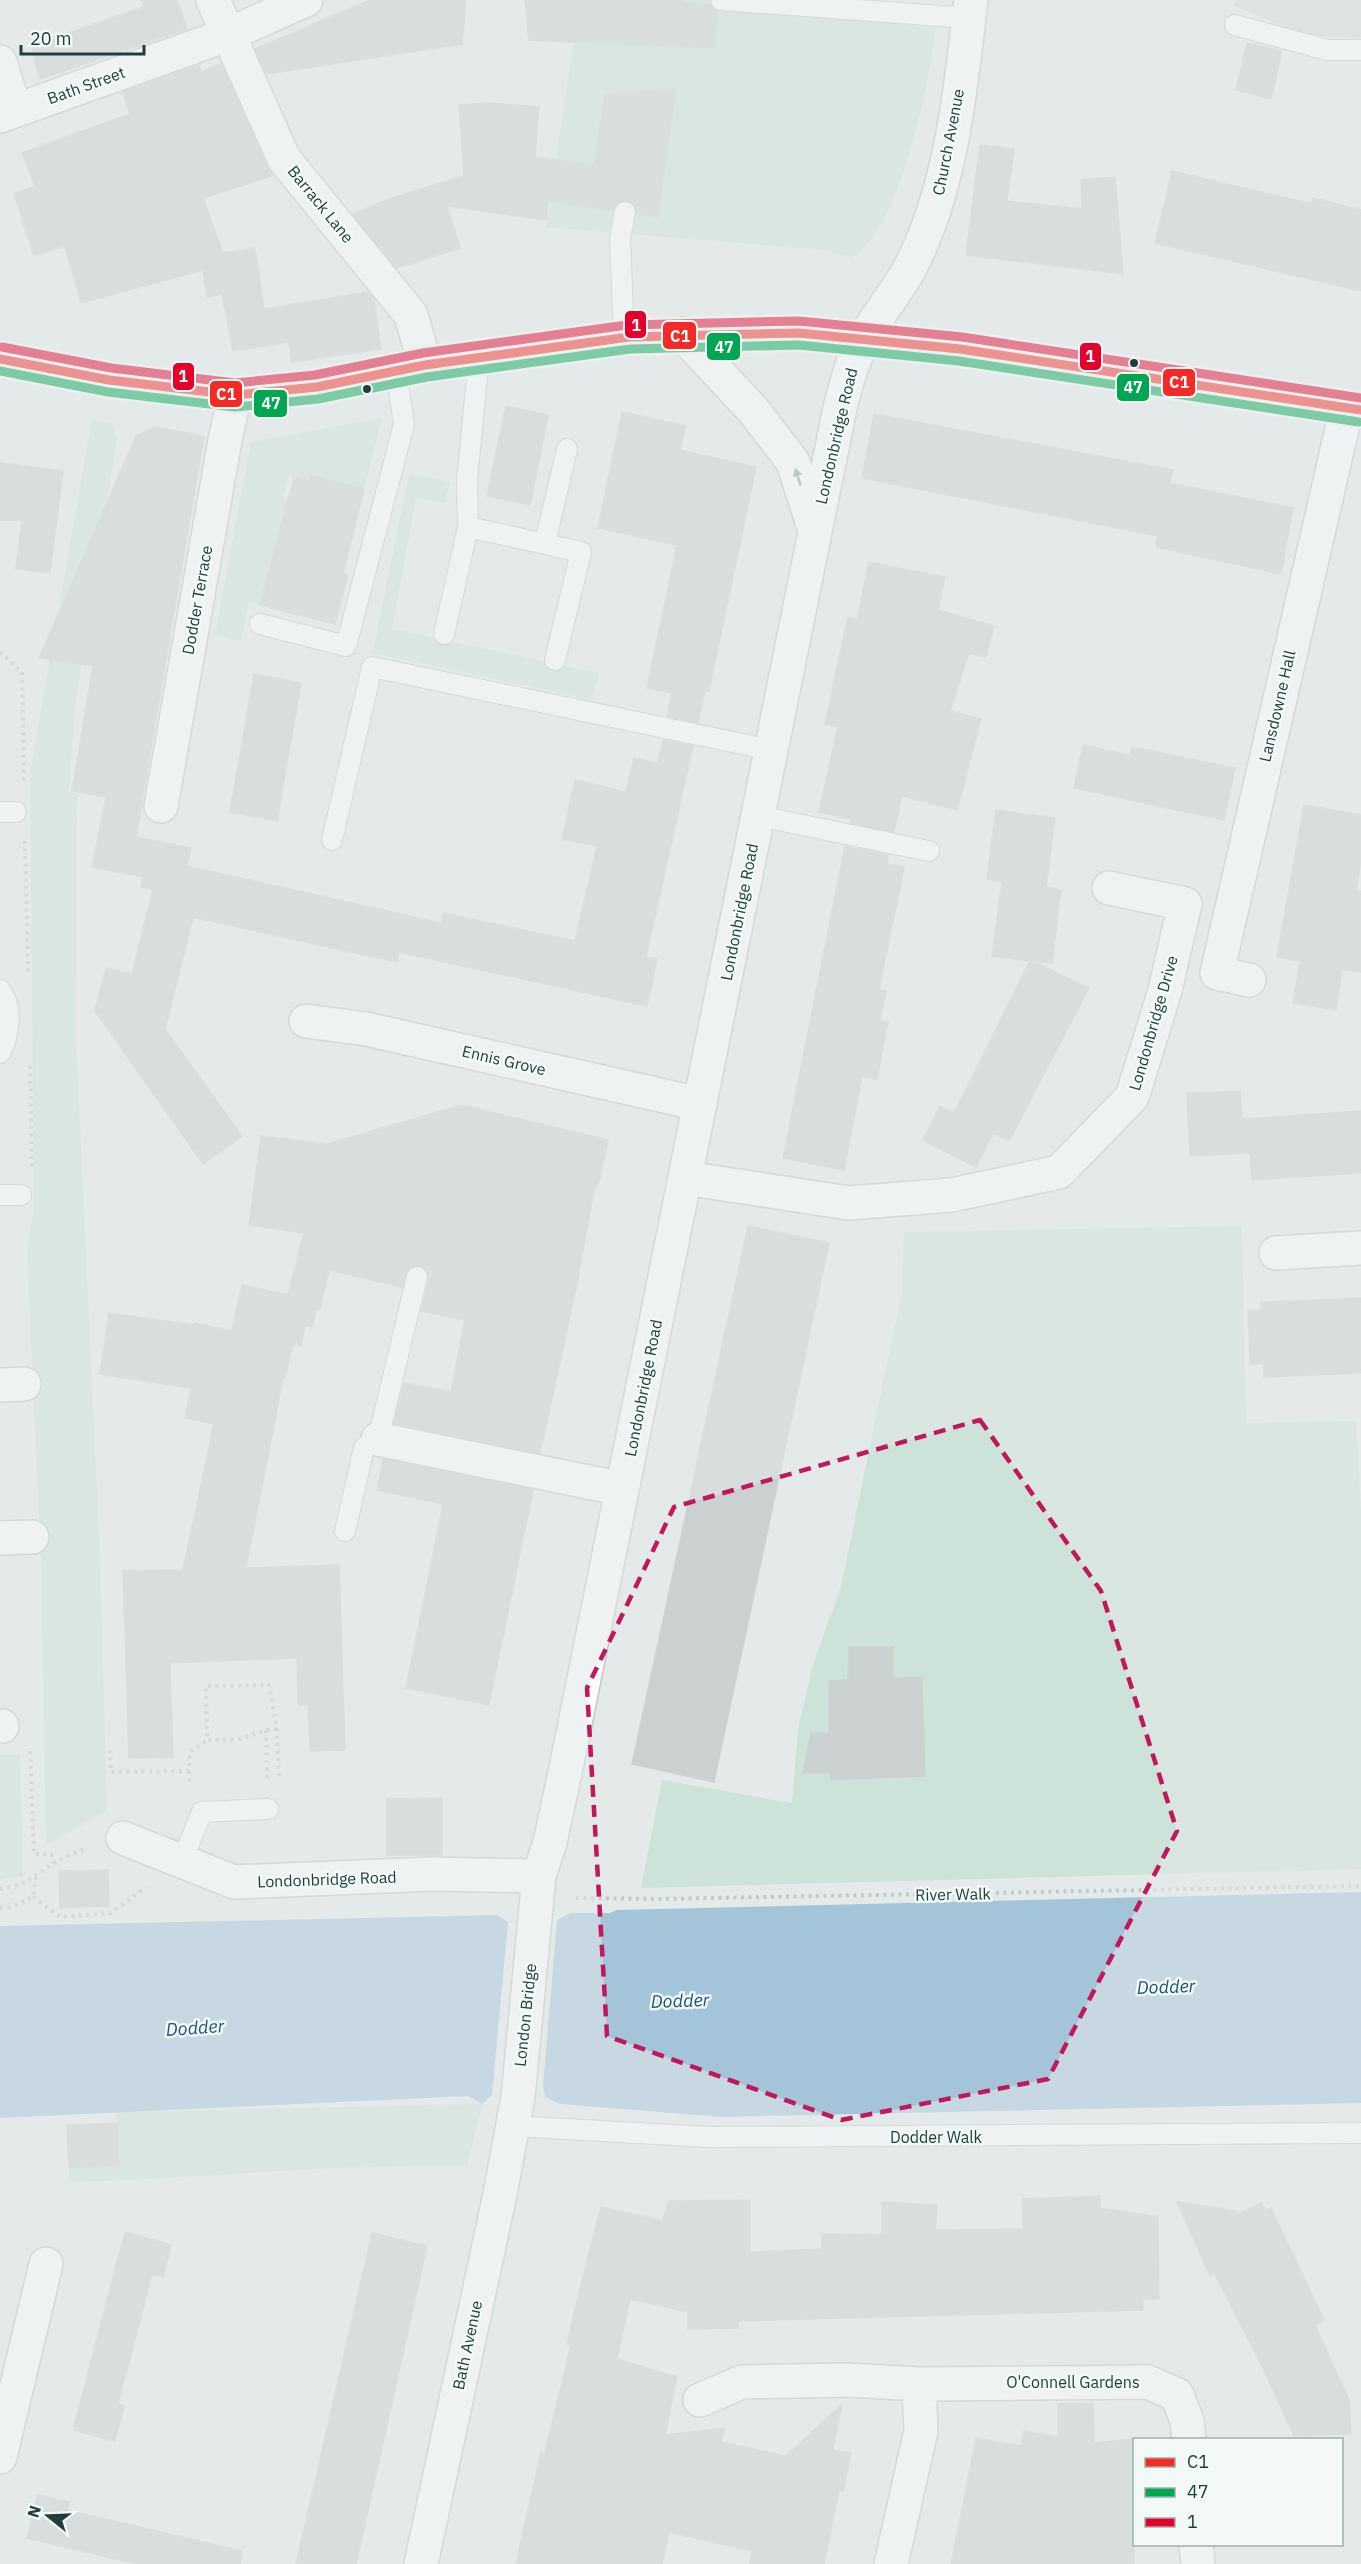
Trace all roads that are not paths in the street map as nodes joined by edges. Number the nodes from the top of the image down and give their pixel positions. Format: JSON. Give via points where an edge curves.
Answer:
{"nodes":[{"id":1,"x":213,"y":0,"type":"edge"},
{"id":2,"x":306,"y":0,"type":"edge"},
{"id":3,"x":722,"y":0,"type":"edge"},
{"id":4,"x":970,"y":9,"type":"edge"},
{"id":5,"x":1235,"y":24,"type":"dead end"},
{"id":6,"x":227,"y":35,"type":"junction"},
{"id":7,"x":1361,"y":51,"type":"edge"},
{"id":8,"x":0,"y":62,"type":"edge"},
{"id":9,"x":7,"y":113,"type":"edge"},
{"id":10,"x":625,"y":212,"type":"dead end"},
{"id":11,"x":682,"y":334,"type":"junction"},
{"id":12,"x":624,"y":338,"type":"junction"},
{"id":13,"x":864,"y":338,"type":"junction"},
{"id":14,"x":479,"y":357,"type":"junction"},
{"id":15,"x":0,"y":359,"type":"edge"},
{"id":16,"x":410,"y":368,"type":"junction"},
{"id":17,"x":235,"y":395,"type":"junction"},
{"id":18,"x":1354,"y":409,"type":"edge"},
{"id":19,"x":567,"y":449,"type":"dead end"},
{"id":20,"x":468,"y":526,"type":"junction"},
{"id":21,"x":815,"y":532,"type":"junction"},
{"id":22,"x":545,"y":543,"type":"junction"},
{"id":23,"x":260,"y":624,"type":"dead end"},
{"id":24,"x":444,"y":634,"type":"dead end"},
{"id":25,"x":555,"y":660,"type":"dead end"},
{"id":26,"x":771,"y":750,"type":"junction"},
{"id":27,"x":161,"y":806,"type":"dead end"},
{"id":28,"x":758,"y":816,"type":"junction"},
{"id":29,"x":332,"y":840,"type":"dead end"},
{"id":30,"x":929,"y":851,"type":"dead end"},
{"id":31,"x":1109,"y":888,"type":"dead end"},
{"id":32,"x":1250,"y":980,"type":"dead end"},
{"id":33,"x":0,"y":990,"type":"edge"},
{"id":34,"x":306,"y":1021,"type":"dead end"},
{"id":35,"x":0,"y":1053,"type":"edge"},
{"id":36,"x":700,"y":1104,"type":"junction"},
{"id":37,"x":685,"y":1178,"type":"junction"},
{"id":38,"x":0,"y":1195,"type":"edge"},
{"id":39,"x":21,"y":1195,"type":"road end"},
{"id":40,"x":1361,"y":1248,"type":"edge"},
{"id":41,"x":1276,"y":1253,"type":"dead end"},
{"id":42,"x":417,"y":1277,"type":"dead end"},
{"id":43,"x":378,"y":1438,"type":"junction"},
{"id":44,"x":622,"y":1489,"type":"junction"},
{"id":45,"x":345,"y":1531,"type":"dead end"},
{"id":46,"x":32,"y":1537,"type":"dead end"},
{"id":47,"x":0,"y":1538,"type":"edge"},
{"id":48,"x":268,"y":1809,"type":"road end"},
{"id":49,"x":123,"y":1838,"type":"dead end"},
{"id":50,"x":182,"y":1862,"type":"junction"},
{"id":51,"x":537,"y":1897,"type":"junction"},
{"id":52,"x":515,"y":2111,"type":"junction"},
{"id":53,"x":1361,"y":2133,"type":"edge"},
{"id":54,"x":46,"y":2264,"type":"dead end"},
{"id":55,"x":919,"y":2384,"type":"junction"},
{"id":56,"x":700,"y":2400,"type":"dead end"},
{"id":57,"x":1189,"y":2438,"type":"edge"},
{"id":58,"x":0,"y":2457,"type":"edge"},
{"id":59,"x":1196,"y":2546,"type":"edge"},
{"id":60,"x":421,"y":2564,"type":"edge"},
{"id":61,"x":891,"y":2564,"type":"edge"},
{"id":62,"x":1198,"y":2564,"type":"edge"}],
"edges":[{"from":1,"to":6,"type":"street","name":"Barrack Lane"},
{"from":2,"to":6,"type":"street","name":"Bath Street"},
{"from":3,"to":4,"type":"lane"},
{"from":4,"to":13,"type":"street","name":"Church Avenue","via":[[954,121],[938,197],[913,263]]},
{"from":5,"to":7,"type":"lane","via":[[1327,50]]},
{"from":6,"to":9,"type":"street","name":"Bath Street"},
{"from":6,"to":16,"type":"street","name":"Barrack Lane","via":[[284,159],[411,315]]},
{"from":8,"to":9,"type":"street"},
{"from":10,"to":12,"type":"lane","via":[[620,238]]},
{"from":11,"to":12,"type":"street"},
{"from":11,"to":13,"type":"street","via":[[798,333]]},
{"from":21,"to":11,"type":"street","one_way":true,"via":[[793,462],[753,410]]},
{"from":12,"to":14,"type":"street"},
{"from":13,"to":18,"type":"street"},
{"from":13,"to":21,"type":"street","name":"Londonbridge Road","via":[[849,370]]},
{"from":14,"to":16,"type":"street"},
{"from":14,"to":20,"type":"lane","via":[[467,480]]},
{"from":15,"to":17,"type":"street","via":[[109,380]]},
{"from":16,"to":17,"type":"street","via":[[317,387]]},
{"from":16,"to":23,"type":"lane","via":[[404,424],[346,646]]},
{"from":17,"to":27,"type":"street","name":"Dodder Terrace"},
{"from":18,"to":32,"type":"street","name":"Lansdowne Hall","via":[[1217,973]]},
{"from":19,"to":22,"type":"lane"},
{"from":20,"to":22,"type":"lane"},
{"from":20,"to":24,"type":"lane"},
{"from":21,"to":26,"type":"street","name":"Londonbridge Road"},
{"from":22,"to":25,"type":"lane","via":[[581,552]]},
{"from":26,"to":28,"type":"street","name":"Londonbridge Road"},
{"from":26,"to":29,"type":"lane","via":[[372,667]]},
{"from":28,"to":30,"type":"lane"},
{"from":28,"to":36,"type":"street","name":"Londonbridge Road"},
{"from":31,"to":37,"type":"street","name":"Londonbridge Drive","via":[[1185,904],[1164,994],[1132,1097],[1059,1172],[952,1195],[849,1203]]},
{"from":33,"to":35,"type":"lane","via":[[9,1019]]},
{"from":34,"to":36,"type":"street","name":"Ennis Grove","via":[[366,1029]]},
{"from":36,"to":37,"type":"street","name":"Londonbridge Road"},
{"from":37,"to":44,"type":"street","name":"Londonbridge Road"},
{"from":38,"to":39,"type":"lane"},
{"from":40,"to":41,"type":"street"},
{"from":42,"to":43,"type":"lane"},
{"from":43,"to":44,"type":"street"},
{"from":43,"to":45,"type":"lane","via":[[364,1448]]},
{"from":44,"to":51,"type":"street","name":"Londonbridge Road"},
{"from":46,"to":47,"type":"street"},
{"from":48,"to":50,"type":"lane","via":[[202,1812]]},
{"from":49,"to":50,"type":"street","name":"Londonbridge Road"},
{"from":50,"to":51,"type":"street","name":"Londonbridge Road","via":[[234,1882],[434,1874]]},
{"from":51,"to":52,"type":"street","name":"London Bridge"},
{"from":52,"to":53,"type":"lane","name":"Dodder Walk","via":[[709,2137]]},
{"from":52,"to":60,"type":"street","name":"Bath Avenue"},
{"from":54,"to":58,"type":"street"},
{"from":55,"to":56,"type":"street","name":"O'Connell Gardens","via":[[848,2380],[742,2382]]},
{"from":55,"to":57,"type":"street","name":"O'Connell Gardens","via":[[1148,2382],[1177,2395]]},
{"from":55,"to":61,"type":"street","via":[[921,2432]]},
{"from":59,"to":62,"type":"street"}]}
